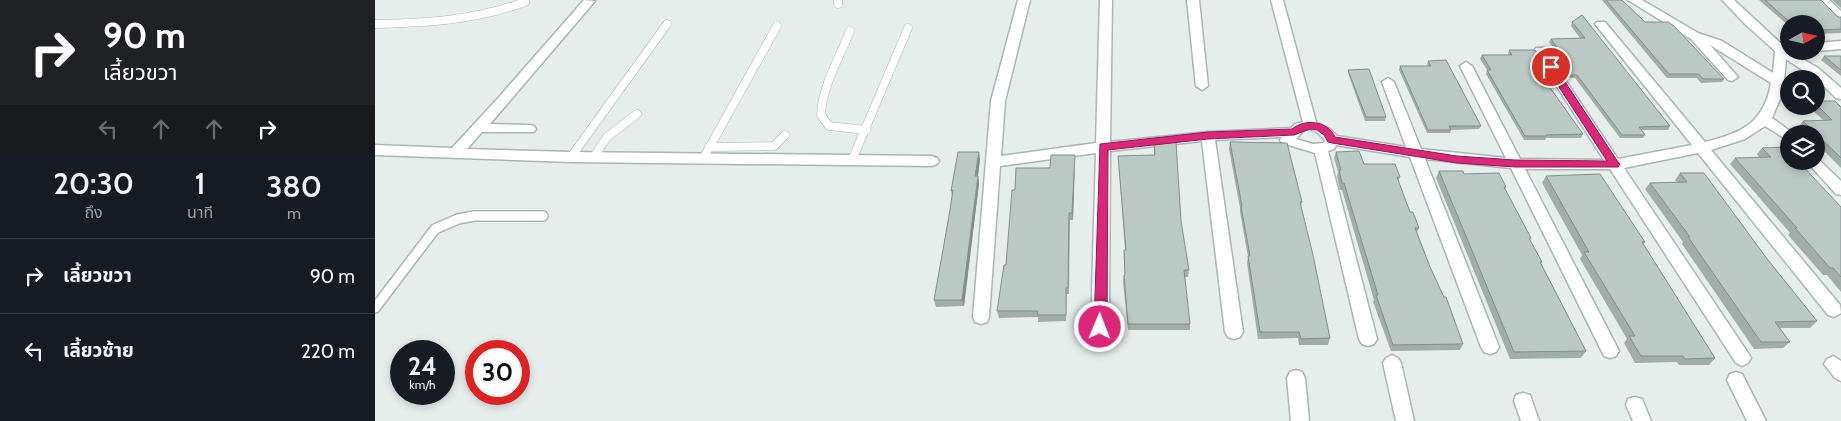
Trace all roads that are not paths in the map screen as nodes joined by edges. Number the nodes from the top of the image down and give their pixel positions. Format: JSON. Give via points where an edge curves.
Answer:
{"nodes":[{"id":1,"x":1024,"y":0,"type":"edge"},
{"id":2,"x":1106,"y":0,"type":"edge"},
{"id":3,"x":1193,"y":0,"type":"edge"},
{"id":4,"x":1277,"y":0,"type":"edge"},
{"id":5,"x":1634,"y":0,"type":"edge"},
{"id":6,"x":1728,"y":0,"type":"edge"},
{"id":7,"x":1823,"y":0,"type":"edge"},
{"id":8,"x":589,"y":1,"type":"dead end"},
{"id":9,"x":525,"y":2,"type":"dead end"},
{"id":10,"x":1841,"y":17,"type":"edge"},
{"id":11,"x":375,"y":24,"type":"edge"},
{"id":12,"x":667,"y":24,"type":"dead end"},
{"id":13,"x":1601,"y":24,"type":"dead end"},
{"id":14,"x":777,"y":26,"type":"dead end"},
{"id":15,"x":907,"y":28,"type":"dead end"},
{"id":16,"x":851,"y":31,"type":"dead end"},
{"id":17,"x":1695,"y":36,"type":"junction"},
{"id":18,"x":1841,"y":45,"type":"edge"},
{"id":19,"x":1780,"y":46,"type":"edge"},
{"id":20,"x":1825,"y":46,"type":"edge"},
{"id":21,"x":1540,"y":51,"type":"dead end"},
{"id":22,"x":1782,"y":60,"type":"edge"},
{"id":23,"x":1799,"y":60,"type":"edge"},
{"id":24,"x":1466,"y":66,"type":"dead end"},
{"id":25,"x":1732,"y":76,"type":"dead end"},
{"id":26,"x":1388,"y":82,"type":"dead end"},
{"id":27,"x":1777,"y":82,"type":"junction"},
{"id":28,"x":1202,"y":86,"type":"dead end"},
{"id":29,"x":1841,"y":95,"type":"edge"},
{"id":30,"x":637,"y":114,"type":"dead end"},
{"id":31,"x":1763,"y":118,"type":"junction"},
{"id":32,"x":1310,"y":125,"type":"junction"},
{"id":33,"x":479,"y":128,"type":"junction"},
{"id":34,"x":529,"y":129,"type":"dead end"},
{"id":35,"x":866,"y":130,"type":"junction"},
{"id":36,"x":1780,"y":130,"type":"edge"},
{"id":37,"x":1294,"y":132,"type":"junction"},
{"id":38,"x":785,"y":135,"type":"dead end"},
{"id":39,"x":1208,"y":136,"type":"junction"},
{"id":40,"x":1326,"y":145,"type":"junction"},
{"id":41,"x":1103,"y":147,"type":"junction"},
{"id":42,"x":1701,"y":148,"type":"junction"},
{"id":43,"x":375,"y":150,"type":"edge"},
{"id":44,"x":707,"y":152,"type":"junction"},
{"id":45,"x":455,"y":154,"type":"junction"},
{"id":46,"x":1416,"y":154,"type":"junction"},
{"id":47,"x":571,"y":158,"type":"junction"},
{"id":48,"x":593,"y":158,"type":"junction"},
{"id":49,"x":852,"y":160,"type":"junction"},
{"id":50,"x":932,"y":161,"type":"dead end"},
{"id":51,"x":994,"y":162,"type":"junction"},
{"id":52,"x":1515,"y":164,"type":"junction"},
{"id":53,"x":1615,"y":164,"type":"junction"},
{"id":54,"x":1822,"y":170,"type":"edge"},
{"id":55,"x":1841,"y":190,"type":"edge"},
{"id":56,"x":543,"y":216,"type":"dead end"},
{"id":57,"x":375,"y":308,"type":"edge"},
{"id":58,"x":1834,"y":310,"type":"dead end"},
{"id":59,"x":981,"y":317,"type":"dead end"},
{"id":60,"x":1100,"y":327,"type":"dead end"},
{"id":61,"x":1234,"y":332,"type":"dead end"},
{"id":62,"x":1368,"y":339,"type":"dead end"},
{"id":63,"x":1490,"y":347,"type":"dead end"},
{"id":64,"x":1611,"y":351,"type":"dead end"},
{"id":65,"x":1741,"y":358,"type":"dead end"},
{"id":66,"x":1392,"y":363,"type":"dead end"},
{"id":67,"x":1296,"y":378,"type":"dead end"},
{"id":68,"x":1736,"y":380,"type":"dead end"},
{"id":69,"x":1523,"y":401,"type":"dead end"},
{"id":70,"x":1300,"y":421,"type":"edge"},
{"id":71,"x":1405,"y":421,"type":"edge"},
{"id":72,"x":1530,"y":421,"type":"edge"},
{"id":73,"x":1757,"y":421,"type":"edge"}],
"edges":[{"from":1,"to":51,"type":"street","via":[[998,101]]},
{"from":2,"to":41,"type":"street"},
{"from":3,"to":28,"type":"street"},
{"from":4,"to":32,"type":"street"},
{"from":5,"to":17,"type":"street"},
{"from":6,"to":19,"type":"street","via":[[1750,23]]},
{"from":7,"to":10,"type":"street"},
{"from":8,"to":33,"type":"street"},
{"from":9,"to":11,"type":"lane","via":[[470,19]]},
{"from":12,"to":47,"type":"lane"},
{"from":13,"to":42,"type":"street"},
{"from":14,"to":44,"type":"lane"},
{"from":15,"to":35,"type":"lane"},
{"from":16,"to":35,"type":"lane","via":[[826,93],[822,118],[829,126]]},
{"from":17,"to":25,"type":"street"},
{"from":17,"to":27,"type":"street","via":[[1718,44]]},
{"from":18,"to":20,"type":"street"},
{"from":21,"to":53,"type":"street"},
{"from":22,"to":27,"type":"street"},
{"from":23,"to":29,"type":"street"},
{"from":24,"to":52,"type":"street"},
{"from":26,"to":46,"type":"street"},
{"from":27,"to":31,"type":"street","via":[[1775,104]]},
{"from":30,"to":48,"type":"lane","via":[[607,137]]},
{"from":31,"to":36,"type":"street"},
{"from":31,"to":42,"type":"street","via":[[1756,126]]},
{"from":32,"to":37,"type":"street"},
{"from":32,"to":40,"type":"street","via":[[1328,133]]},
{"from":33,"to":34,"type":"street"},
{"from":33,"to":45,"type":"street"},
{"from":35,"to":49,"type":"lane"},
{"from":37,"to":39,"type":"street"},
{"from":37,"to":40,"type":"street","via":[[1287,140],[1310,150]]},
{"from":38,"to":44,"type":"lane","via":[[774,146]]},
{"from":39,"to":41,"type":"street"},
{"from":39,"to":61,"type":"street"},
{"from":40,"to":46,"type":"street"},
{"from":40,"to":62,"type":"street"},
{"from":41,"to":51,"type":"street"},
{"from":41,"to":60,"type":"street"},
{"from":42,"to":53,"type":"street"},
{"from":42,"to":58,"type":"street"},
{"from":43,"to":45,"type":"street"},
{"from":44,"to":48,"type":"street"},
{"from":44,"to":49,"type":"street"},
{"from":45,"to":47,"type":"street"},
{"from":46,"to":52,"type":"street"},
{"from":46,"to":63,"type":"street"},
{"from":47,"to":48,"type":"street"},
{"from":49,"to":50,"type":"street"},
{"from":51,"to":59,"type":"street"},
{"from":52,"to":53,"type":"street"},
{"from":52,"to":64,"type":"street"},
{"from":53,"to":65,"type":"street"},
{"from":54,"to":55,"type":"street"},
{"from":56,"to":57,"type":"lane","via":[[473,216],[435,229]]},
{"from":66,"to":71,"type":"street"},
{"from":67,"to":70,"type":"street"},
{"from":68,"to":73,"type":"street"},
{"from":69,"to":72,"type":"street"}]}
